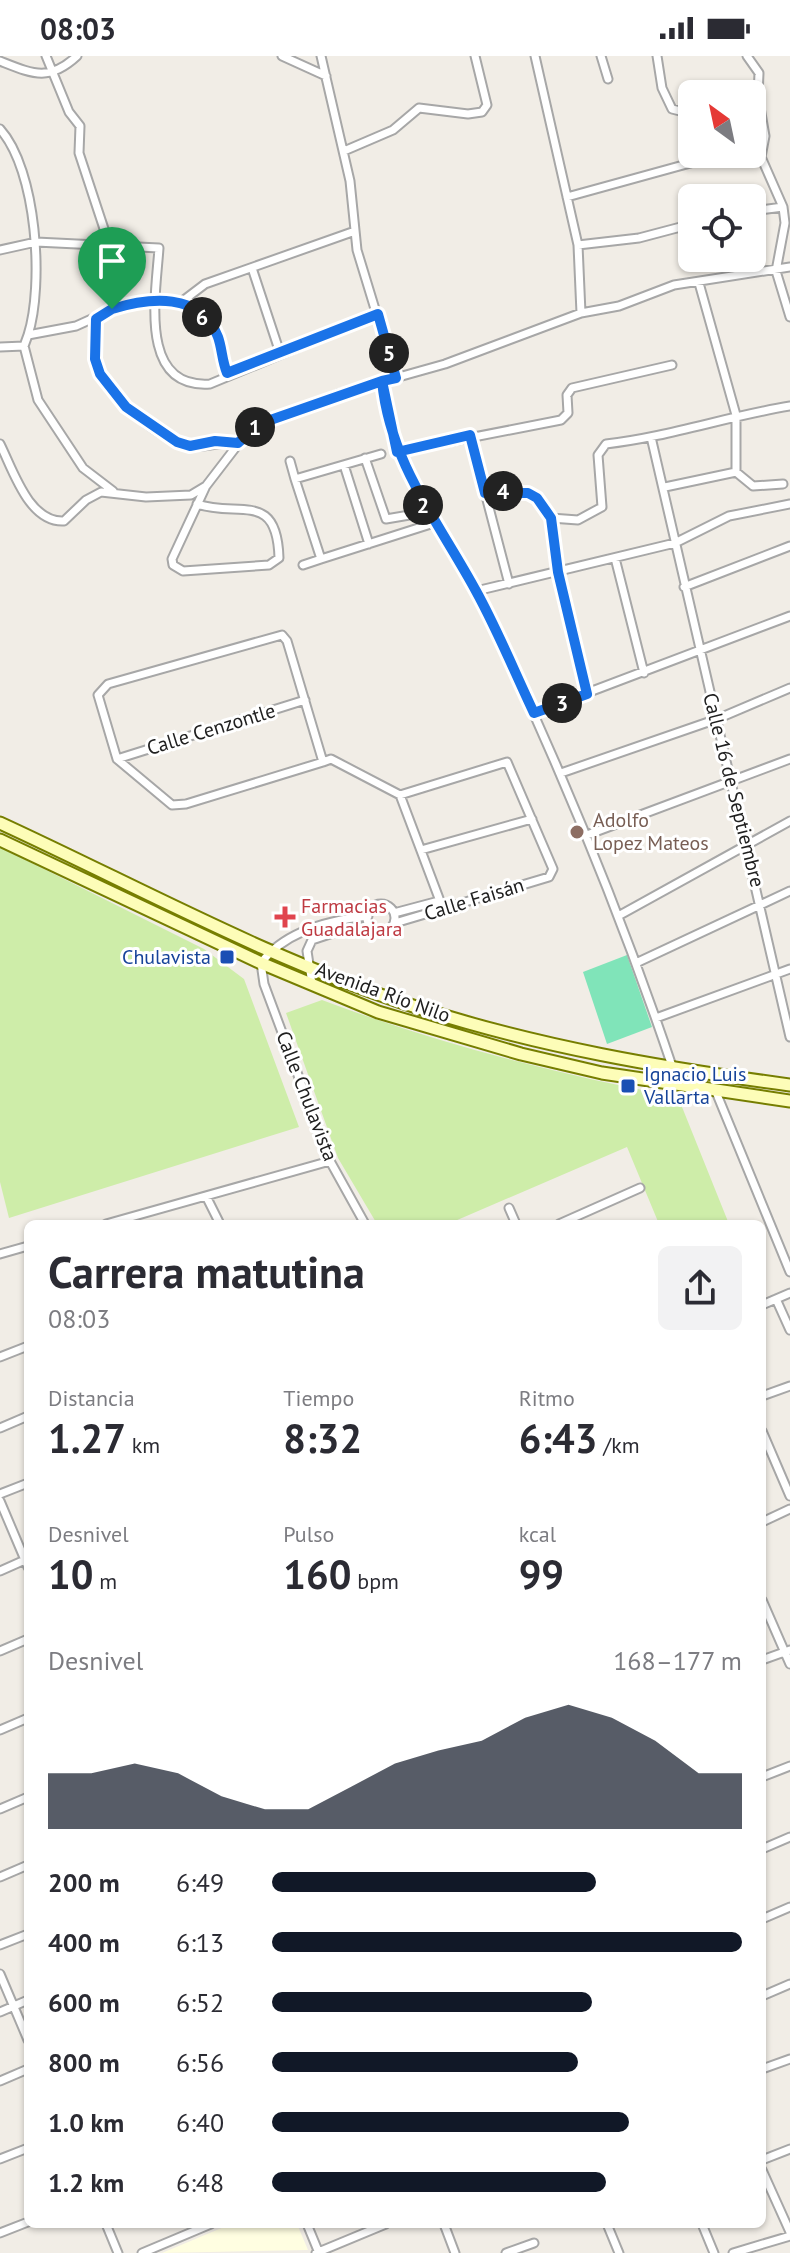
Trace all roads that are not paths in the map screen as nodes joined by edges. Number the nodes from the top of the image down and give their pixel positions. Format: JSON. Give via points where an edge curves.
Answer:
{"nodes":[{"id":1,"x":46,"y":56,"type":"edge"},
{"id":2,"x":77,"y":56,"type":"edge"},
{"id":3,"x":282,"y":56,"type":"edge"},
{"id":4,"x":321,"y":56,"type":"edge"},
{"id":5,"x":475,"y":56,"type":"edge"},
{"id":6,"x":601,"y":56,"type":"edge"},
{"id":7,"x":657,"y":56,"type":"edge"},
{"id":8,"x":747,"y":56,"type":"edge"},
{"id":9,"x":537,"y":57,"type":"edge"},
{"id":10,"x":0,"y":61,"type":"edge"},
{"id":11,"x":53,"y":74,"type":"junction"},
{"id":12,"x":326,"y":76,"type":"junction"},
{"id":13,"x":608,"y":79,"type":"dead end"},
{"id":14,"x":759,"y":80,"type":"edge"},
{"id":15,"x":678,"y":110,"type":"edge"},
{"id":16,"x":0,"y":129,"type":"edge"},
{"id":17,"x":344,"y":151,"type":"junction"},
{"id":18,"x":678,"y":164,"type":"edge"},
{"id":19,"x":766,"y":168,"type":"edge"},
{"id":20,"x":567,"y":197,"type":"junction"},
{"id":21,"x":783,"y":207,"type":"junction"},
{"id":22,"x":766,"y":209,"type":"edge"},
{"id":23,"x":678,"y":228,"type":"edge"},
{"id":24,"x":355,"y":231,"type":"junction"},
{"id":25,"x":36,"y":242,"type":"junction"},
{"id":26,"x":109,"y":244,"type":"junction"},
{"id":27,"x":578,"y":245,"type":"junction"},
{"id":28,"x":0,"y":250,"type":"edge"},
{"id":29,"x":790,"y":267,"type":"edge"},
{"id":30,"x":252,"y":268,"type":"junction"},
{"id":31,"x":776,"y":271,"type":"junction"},
{"id":32,"x":699,"y":283,"type":"junction"},
{"id":33,"x":155,"y":298,"type":"junction"},
{"id":34,"x":180,"y":303,"type":"junction"},
{"id":35,"x":581,"y":313,"type":"junction"},
{"id":36,"x":378,"y":314,"type":"junction"},
{"id":37,"x":790,"y":317,"type":"edge"},
{"id":38,"x":96,"y":319,"type":"junction"},
{"id":39,"x":28,"y":335,"type":"junction"},
{"id":40,"x":24,"y":346,"type":"junction"},
{"id":41,"x":0,"y":347,"type":"edge"},
{"id":42,"x":280,"y":353,"type":"junction"},
{"id":43,"x":672,"y":365,"type":"dead end"},
{"id":44,"x":227,"y":373,"type":"junction"},
{"id":45,"x":396,"y":378,"type":"junction"},
{"id":46,"x":382,"y":381,"type":"junction"},
{"id":47,"x":790,"y":406,"type":"edge"},
{"id":48,"x":736,"y":415,"type":"junction"},
{"id":49,"x":470,"y":435,"type":"junction"},
{"id":50,"x":651,"y":437,"type":"junction"},
{"id":51,"x":238,"y":443,"type":"junction"},
{"id":52,"x":0,"y":444,"type":"edge"},
{"id":53,"x":397,"y":452,"type":"junction"},
{"id":54,"x":381,"y":454,"type":"dead end"},
{"id":55,"x":365,"y":458,"type":"junction"},
{"id":56,"x":290,"y":461,"type":"dead end"},
{"id":57,"x":344,"y":465,"type":"junction"},
{"id":58,"x":736,"y":472,"type":"junction"},
{"id":59,"x":295,"y":479,"type":"junction"},
{"id":60,"x":783,"y":484,"type":"dead end"},
{"id":61,"x":206,"y":486,"type":"junction"},
{"id":62,"x":665,"y":487,"type":"junction"},
{"id":63,"x":115,"y":492,"type":"junction"},
{"id":64,"x":485,"y":493,"type":"junction"},
{"id":65,"x":197,"y":504,"type":"junction"},
{"id":66,"x":790,"y":504,"type":"edge"},
{"id":67,"x":427,"y":512,"type":"junction"},
{"id":68,"x":408,"y":517,"type":"junction"},
{"id":69,"x":551,"y":518,"type":"junction"},
{"id":70,"x":434,"y":523,"type":"junction"},
{"id":71,"x":412,"y":530,"type":"junction"},
{"id":72,"x":675,"y":543,"type":"junction"},
{"id":73,"x":369,"y":544,"type":"junction"},
{"id":74,"x":790,"y":546,"type":"edge"},
{"id":75,"x":615,"y":558,"type":"junction"},
{"id":76,"x":321,"y":559,"type":"junction"},
{"id":77,"x":303,"y":565,"type":"dead end"},
{"id":78,"x":558,"y":572,"type":"junction"},
{"id":79,"x":509,"y":584,"type":"junction"},
{"id":80,"x":684,"y":587,"type":"junction"},
{"id":81,"x":476,"y":591,"type":"junction"},
{"id":82,"x":790,"y":616,"type":"edge"},
{"id":83,"x":701,"y":653,"type":"junction"},
{"id":84,"x":644,"y":673,"type":"junction"},
{"id":85,"x":790,"y":688,"type":"edge"},
{"id":86,"x":587,"y":694,"type":"junction"},
{"id":87,"x":305,"y":700,"type":"junction"},
{"id":88,"x":534,"y":713,"type":"junction"},
{"id":89,"x":717,"y":719,"type":"junction"},
{"id":90,"x":117,"y":759,"type":"junction"},
{"id":91,"x":790,"y":759,"type":"edge"},
{"id":92,"x":323,"y":762,"type":"junction"},
{"id":93,"x":561,"y":773,"type":"junction"},
{"id":94,"x":732,"y":783,"type":"junction"},
{"id":95,"x":400,"y":795,"type":"junction"},
{"id":96,"x":532,"y":819,"type":"junction"},
{"id":97,"x":790,"y":821,"type":"edge"},
{"id":98,"x":0,"y":823,"type":"edge"},
{"id":99,"x":587,"y":835,"type":"junction"},
{"id":100,"x":0,"y":840,"type":"edge"},
{"id":101,"x":748,"y":844,"type":"junction"},
{"id":102,"x":421,"y":850,"type":"junction"},
{"id":103,"x":790,"y":891,"type":"edge"},
{"id":104,"x":441,"y":905,"type":"junction"},
{"id":105,"x":762,"y":905,"type":"junction"},
{"id":106,"x":620,"y":915,"type":"junction"},
{"id":107,"x":368,"y":916,"type":"junction"},
{"id":108,"x":394,"y":918,"type":"junction"},
{"id":109,"x":370,"y":926,"type":"junction"},
{"id":110,"x":289,"y":938,"type":"junction"},
{"id":111,"x":308,"y":947,"type":"junction"},
{"id":112,"x":272,"y":950,"type":"junction"},
{"id":113,"x":261,"y":963,"type":"junction"},
{"id":114,"x":636,"y":963,"type":"junction"},
{"id":115,"x":309,"y":966,"type":"junction"},
{"id":116,"x":790,"y":969,"type":"edge"},
{"id":117,"x":776,"y":976,"type":"junction"},
{"id":118,"x":312,"y":984,"type":"junction"},
{"id":119,"x":656,"y":1018,"type":"junction"},
{"id":120,"x":789,"y":1031,"type":"edge"},
{"id":121,"x":514,"y":1037,"type":"junction"},
{"id":122,"x":509,"y":1051,"type":"junction"},
{"id":123,"x":673,"y":1069,"type":"junction"},
{"id":124,"x":790,"y":1085,"type":"edge"},
{"id":125,"x":716,"y":1092,"type":"junction"},
{"id":126,"x":790,"y":1101,"type":"edge"},
{"id":127,"x":330,"y":1161,"type":"junction"},
{"id":128,"x":640,"y":1188,"type":"dead end"},
{"id":129,"x":206,"y":1196,"type":"junction"},
{"id":130,"x":509,"y":1208,"type":"dead end"},
{"id":131,"x":134,"y":1220,"type":"edge"},
{"id":132,"x":218,"y":1220,"type":"edge"},
{"id":133,"x":363,"y":1220,"type":"edge"},
{"id":134,"x":514,"y":1220,"type":"edge"},
{"id":135,"x":568,"y":1220,"type":"edge"},
{"id":136,"x":24,"y":1247,"type":"edge"},
{"id":137,"x":0,"y":1254,"type":"edge"},
{"id":138,"x":790,"y":1272,"type":"edge"},
{"id":139,"x":790,"y":1293,"type":"edge"},
{"id":140,"x":776,"y":1299,"type":"junction"},
{"id":141,"x":766,"y":1303,"type":"edge"},
{"id":142,"x":790,"y":1330,"type":"edge"},
{"id":143,"x":24,"y":1348,"type":"edge"},
{"id":144,"x":0,"y":1357,"type":"edge"},
{"id":145,"x":790,"y":1386,"type":"edge"},
{"id":146,"x":766,"y":1395,"type":"edge"},
{"id":147,"x":24,"y":1418,"type":"edge"},
{"id":148,"x":0,"y":1428,"type":"edge"},
{"id":149,"x":766,"y":1440,"type":"edge"},
{"id":150,"x":24,"y":1485,"type":"edge"},
{"id":151,"x":0,"y":1494,"type":"edge"},
{"id":152,"x":790,"y":1496,"type":"edge"},
{"id":153,"x":0,"y":1501,"type":"edge"},
{"id":154,"x":790,"y":1509,"type":"edge"},
{"id":155,"x":766,"y":1520,"type":"edge"},
{"id":156,"x":24,"y":1555,"type":"edge"},
{"id":157,"x":24,"y":1563,"type":"edge"},
{"id":158,"x":0,"y":1571,"type":"edge"},
{"id":159,"x":766,"y":1608,"type":"edge"},
{"id":160,"x":24,"y":1641,"type":"edge"},
{"id":161,"x":0,"y":1651,"type":"edge"},
{"id":162,"x":787,"y":1651,"type":"edge"},
{"id":163,"x":766,"y":1659,"type":"edge"},
{"id":164,"x":790,"y":1664,"type":"edge"},
{"id":165,"x":24,"y":1720,"type":"edge"},
{"id":166,"x":0,"y":1730,"type":"edge"},
{"id":167,"x":790,"y":1766,"type":"edge"},
{"id":168,"x":766,"y":1775,"type":"edge"},
{"id":169,"x":24,"y":1799,"type":"edge"},
{"id":170,"x":0,"y":1809,"type":"edge"},
{"id":171,"x":790,"y":1837,"type":"edge"},
{"id":172,"x":766,"y":1847,"type":"edge"},
{"id":173,"x":24,"y":1867,"type":"edge"},
{"id":174,"x":0,"y":1877,"type":"edge"},
{"id":175,"x":790,"y":1907,"type":"edge"},
{"id":176,"x":766,"y":1917,"type":"edge"},
{"id":177,"x":24,"y":1936,"type":"edge"},
{"id":178,"x":0,"y":1945,"type":"edge"},
{"id":179,"x":0,"y":1974,"type":"edge"},
{"id":180,"x":789,"y":1987,"type":"edge"},
{"id":181,"x":766,"y":1991,"type":"edge"},
{"id":182,"x":24,"y":2002,"type":"edge"},
{"id":183,"x":14,"y":2006,"type":"junction"},
{"id":184,"x":0,"y":2012,"type":"edge"},
{"id":185,"x":24,"y":2030,"type":"edge"},
{"id":186,"x":790,"y":2059,"type":"edge"},
{"id":187,"x":766,"y":2068,"type":"edge"},
{"id":188,"x":24,"y":2071,"type":"edge"},
{"id":189,"x":0,"y":2081,"type":"edge"},
{"id":190,"x":790,"y":2149,"type":"edge"},
{"id":191,"x":24,"y":2150,"type":"edge"},
{"id":192,"x":766,"y":2158,"type":"edge"},
{"id":193,"x":0,"y":2159,"type":"edge"},
{"id":194,"x":766,"y":2179,"type":"edge"},
{"id":195,"x":24,"y":2224,"type":"edge"},
{"id":196,"x":108,"y":2228,"type":"edge"},
{"id":197,"x":201,"y":2228,"type":"edge"},
{"id":198,"x":309,"y":2228,"type":"edge"},
{"id":199,"x":377,"y":2228,"type":"edge"},
{"id":200,"x":446,"y":2228,"type":"edge"},
{"id":201,"x":609,"y":2228,"type":"edge"},
{"id":202,"x":704,"y":2228,"type":"edge"},
{"id":203,"x":0,"y":2233,"type":"edge"},
{"id":204,"x":790,"y":2234,"type":"edge"},
{"id":205,"x":534,"y":2243,"type":"dead end"},
{"id":206,"x":118,"y":2253,"type":"edge"},
{"id":207,"x":142,"y":2253,"type":"edge"},
{"id":208,"x":318,"y":2253,"type":"edge"},
{"id":209,"x":455,"y":2253,"type":"edge"},
{"id":210,"x":506,"y":2253,"type":"edge"},
{"id":211,"x":619,"y":2253,"type":"edge"},
{"id":212,"x":714,"y":2253,"type":"edge"},
{"id":213,"x":733,"y":2253,"type":"edge"}],
"edges":[{"from":1,"to":11,"type":"street"},
{"from":2,"to":11,"type":"street"},
{"from":3,"to":12,"type":"street"},
{"from":4,"to":12,"type":"street"},
{"from":5,"to":17,"type":"street","via":[[487,105],[482,112],[419,108],[393,130]]},
{"from":6,"to":13,"type":"street"},
{"from":7,"to":15,"type":"street","via":[[662,88],[672,109]]},
{"from":8,"to":14,"type":"street"},
{"from":9,"to":20,"type":"street"},
{"from":10,"to":11,"type":"street","via":[[30,73]]},
{"from":11,"to":26,"type":"street","via":[[80,126],[79,153]]},
{"from":12,"to":17,"type":"street"},
{"from":16,"to":25,"type":"street","via":[[21,172]]},
{"from":17,"to":24,"type":"street"},
{"from":18,"to":20,"type":"street"},
{"from":19,"to":21,"type":"street"},
{"from":20,"to":27,"type":"street"},
{"from":21,"to":22,"type":"street"},
{"from":21,"to":31,"type":"street"},
{"from":23,"to":27,"type":"street"},
{"from":24,"to":30,"type":"street"},
{"from":24,"to":36,"type":"street"},
{"from":25,"to":26,"type":"street"},
{"from":25,"to":28,"type":"street"},
{"from":25,"to":39,"type":"street"},
{"from":26,"to":33,"type":"street","via":[[159,248]]},
{"from":27,"to":35,"type":"street"},
{"from":29,"to":31,"type":"street"},
{"from":30,"to":34,"type":"street","via":[[205,284]]},
{"from":30,"to":42,"type":"street"},
{"from":31,"to":32,"type":"street"},
{"from":31,"to":37,"type":"street"},
{"from":32,"to":35,"type":"street","via":[[674,285],[619,306]]},
{"from":32,"to":48,"type":"street"},
{"from":33,"to":34,"type":"street"},
{"from":33,"to":38,"type":"street","via":[[112,309]]},
{"from":33,"to":44,"type":"street","via":[[160,355],[167,370],[182,382],[198,385]]},
{"from":34,"to":44,"type":"street","via":[[215,331]]},
{"from":35,"to":45,"type":"street"},
{"from":36,"to":42,"type":"street"},
{"from":36,"to":45,"type":"street"},
{"from":38,"to":39,"type":"street"},
{"from":38,"to":51,"type":"street","via":[[100,374],[126,407],[177,442]]},
{"from":39,"to":40,"type":"street"},
{"from":40,"to":41,"type":"street"},
{"from":40,"to":63,"type":"street","via":[[38,400],[83,468]]},
{"from":42,"to":44,"type":"street"},
{"from":43,"to":49,"type":"street","via":[[572,388],[565,418]]},
{"from":45,"to":46,"type":"street"},
{"from":46,"to":51,"type":"street","via":[[259,424]]},
{"from":46,"to":53,"type":"street"},
{"from":47,"to":48,"type":"street"},
{"from":48,"to":50,"type":"street"},
{"from":48,"to":58,"type":"street"},
{"from":49,"to":53,"type":"street"},
{"from":49,"to":64,"type":"street"},
{"from":50,"to":62,"type":"street","name":"Calle 16 de Septiembre"},
{"from":50,"to":69,"type":"street","via":[[600,448],[604,503],[599,510],[578,520]]},
{"from":51,"to":61,"type":"street"},
{"from":52,"to":63,"type":"street","via":[[35,510],[51,520],[68,518],[96,493]]},
{"from":53,"to":67,"type":"street"},
{"from":54,"to":55,"type":"street"},
{"from":55,"to":57,"type":"street"},
{"from":55,"to":68,"type":"street","via":[[383,517]]},
{"from":56,"to":59,"type":"street"},
{"from":57,"to":59,"type":"street"},
{"from":57,"to":73,"type":"street"},
{"from":58,"to":60,"type":"street","via":[[753,486]]},
{"from":58,"to":62,"type":"street"},
{"from":59,"to":76,"type":"street"},
{"from":61,"to":63,"type":"street","via":[[186,497]]},
{"from":61,"to":65,"type":"street"},
{"from":62,"to":72,"type":"street","name":"Calle 16 de Septiembre"},
{"from":64,"to":69,"type":"street","via":[[528,493]]},
{"from":64,"to":79,"type":"street"},
{"from":65,"to":65,"type":"street","via":[[262,513],[279,558],[269,565],[178,570],[172,559]]},
{"from":66,"to":72,"type":"street","via":[[729,516]]},
{"from":67,"to":68,"type":"street"},
{"from":67,"to":70,"type":"street"},
{"from":68,"to":71,"type":"street"},
{"from":69,"to":78,"type":"street"},
{"from":70,"to":71,"type":"street"},
{"from":70,"to":81,"type":"street"},
{"from":71,"to":73,"type":"street"},
{"from":72,"to":75,"type":"street"},
{"from":72,"to":80,"type":"street","name":"Calle 16 de Septiembre"},
{"from":73,"to":76,"type":"street"},
{"from":74,"to":80,"type":"street"},
{"from":75,"to":78,"type":"street"},
{"from":75,"to":84,"type":"street"},
{"from":76,"to":77,"type":"street"},
{"from":78,"to":79,"type":"street"},
{"from":78,"to":86,"type":"street"},
{"from":79,"to":81,"type":"street"},
{"from":80,"to":83,"type":"street","name":"Calle 16 de Septiembre"},
{"from":81,"to":88,"type":"street"},
{"from":82,"to":83,"type":"street"},
{"from":83,"to":84,"type":"street"},
{"from":83,"to":89,"type":"street","name":"Calle 16 de Septiembre"},
{"from":84,"to":86,"type":"street"},
{"from":85,"to":89,"type":"street"},
{"from":86,"to":88,"type":"street"},
{"from":87,"to":90,"type":"street","name":"Calle Cenzontle"},
{"from":87,"to":90,"type":"street","via":[[282,635],[108,684],[98,695]]},
{"from":87,"to":92,"type":"street"},
{"from":88,"to":93,"type":"street"},
{"from":89,"to":93,"type":"street"},
{"from":89,"to":94,"type":"street","name":"Calle 16 de Septiembre"},
{"from":90,"to":92,"type":"street","via":[[177,806]]},
{"from":91,"to":94,"type":"street"},
{"from":92,"to":95,"type":"street","via":[[331,759]]},
{"from":93,"to":99,"type":"street"},
{"from":94,"to":99,"type":"street"},
{"from":94,"to":101,"type":"street","name":"Calle 16 de Septiembre"},
{"from":95,"to":96,"type":"street","via":[[507,762]]},
{"from":95,"to":102,"type":"street"},
{"from":96,"to":102,"type":"street"},
{"from":96,"to":104,"type":"street","name":"Calle Faisán","via":[[552,873]]},
{"from":97,"to":101,"type":"street"},
{"from":98,"to":112,"type":"main road","name":"Avenida Río Nilo"},
{"from":99,"to":106,"type":"street"},
{"from":100,"to":113,"type":"main road","name":"Avenida Río Nilo"},
{"from":101,"to":105,"type":"street","name":"Calle 16 de Septiembre"},
{"from":101,"to":106,"type":"street"},
{"from":102,"to":104,"type":"street"},
{"from":103,"to":105,"type":"street"},
{"from":104,"to":108,"type":"street","name":"Calle Faisán"},
{"from":105,"to":114,"type":"street"},
{"from":105,"to":117,"type":"street","name":"Calle 16 de Septiembre"},
{"from":106,"to":114,"type":"street"},
{"from":107,"to":108,"type":"street","via":[[378,904],[388,906]]},
{"from":107,"to":109,"type":"street"},
{"from":107,"to":110,"type":"street","via":[[323,924]]},
{"from":108,"to":109,"type":"street","via":[[384,932]]},
{"from":109,"to":111,"type":"street","via":[[329,933]]},
{"from":110,"to":111,"type":"street","via":[[300,937]]},
{"from":110,"to":112,"type":"street"},
{"from":111,"to":115,"type":"street"},
{"from":112,"to":113,"type":"street"},
{"from":112,"to":115,"type":"main road","name":"Avenida Río Nilo"},
{"from":113,"to":118,"type":"main road","name":"Avenida Río Nilo"},
{"from":113,"to":127,"type":"street","name":"Calle Chulavista","via":[[264,984]]},
{"from":114,"to":119,"type":"street"},
{"from":115,"to":118,"type":"street"},
{"from":115,"to":121,"type":"main road","name":"Avenida Río Nilo","via":[[418,1008]]},
{"from":116,"to":117,"type":"street"},
{"from":117,"to":119,"type":"street"},
{"from":117,"to":120,"type":"street","name":"Calle 16 de Septiembre"},
{"from":118,"to":122,"type":"main road","name":"Avenida Río Nilo","via":[[378,1012]]},
{"from":119,"to":123,"type":"street"},
{"from":121,"to":122,"type":"main road"},
{"from":121,"to":123,"type":"main road","name":"Avenida Río Nilo"},
{"from":122,"to":125,"type":"main road","name":"Avenida Río Nilo"},
{"from":123,"to":124,"type":"main road","name":"Avenida Río Nilo"},
{"from":125,"to":126,"type":"main road","name":"Avenida Río Nilo"},
{"from":125,"to":138,"type":"street"},
{"from":127,"to":129,"type":"street"},
{"from":127,"to":133,"type":"street","name":"Calle Chulavista"},
{"from":128,"to":135,"type":"street"},
{"from":129,"to":131,"type":"street"},
{"from":129,"to":132,"type":"street"},
{"from":130,"to":134,"type":"street"},
{"from":136,"to":137,"type":"street"},
{"from":139,"to":140,"type":"street"},
{"from":140,"to":141,"type":"street"},
{"from":140,"to":142,"type":"street"},
{"from":143,"to":144,"type":"street"},
{"from":145,"to":146,"type":"street"},
{"from":147,"to":148,"type":"street"},
{"from":149,"to":152,"type":"street"},
{"from":150,"to":151,"type":"street"},
{"from":153,"to":156,"type":"street"},
{"from":154,"to":155,"type":"street"},
{"from":157,"to":158,"type":"street"},
{"from":159,"to":162,"type":"street"},
{"from":160,"to":161,"type":"street"},
{"from":162,"to":163,"type":"street"},
{"from":162,"to":164,"type":"street"},
{"from":165,"to":166,"type":"street"},
{"from":167,"to":168,"type":"street"},
{"from":169,"to":170,"type":"street"},
{"from":171,"to":172,"type":"street"},
{"from":173,"to":174,"type":"street"},
{"from":175,"to":176,"type":"street"},
{"from":177,"to":178,"type":"street"},
{"from":179,"to":183,"type":"street"},
{"from":180,"to":181,"type":"street"},
{"from":182,"to":183,"type":"street"},
{"from":183,"to":184,"type":"street"},
{"from":183,"to":185,"type":"street"},
{"from":186,"to":187,"type":"street"},
{"from":188,"to":189,"type":"street"},
{"from":190,"to":192,"type":"street"},
{"from":191,"to":193,"type":"street"},
{"from":194,"to":204,"type":"street"},
{"from":195,"to":203,"type":"street"},
{"from":196,"to":206,"type":"street"},
{"from":197,"to":207,"type":"street"},
{"from":198,"to":208,"type":"street"},
{"from":199,"to":208,"type":"street"},
{"from":200,"to":209,"type":"street"},
{"from":201,"to":211,"type":"street"},
{"from":202,"to":212,"type":"street"},
{"from":204,"to":213,"type":"street"},
{"from":205,"to":210,"type":"street"}]}
